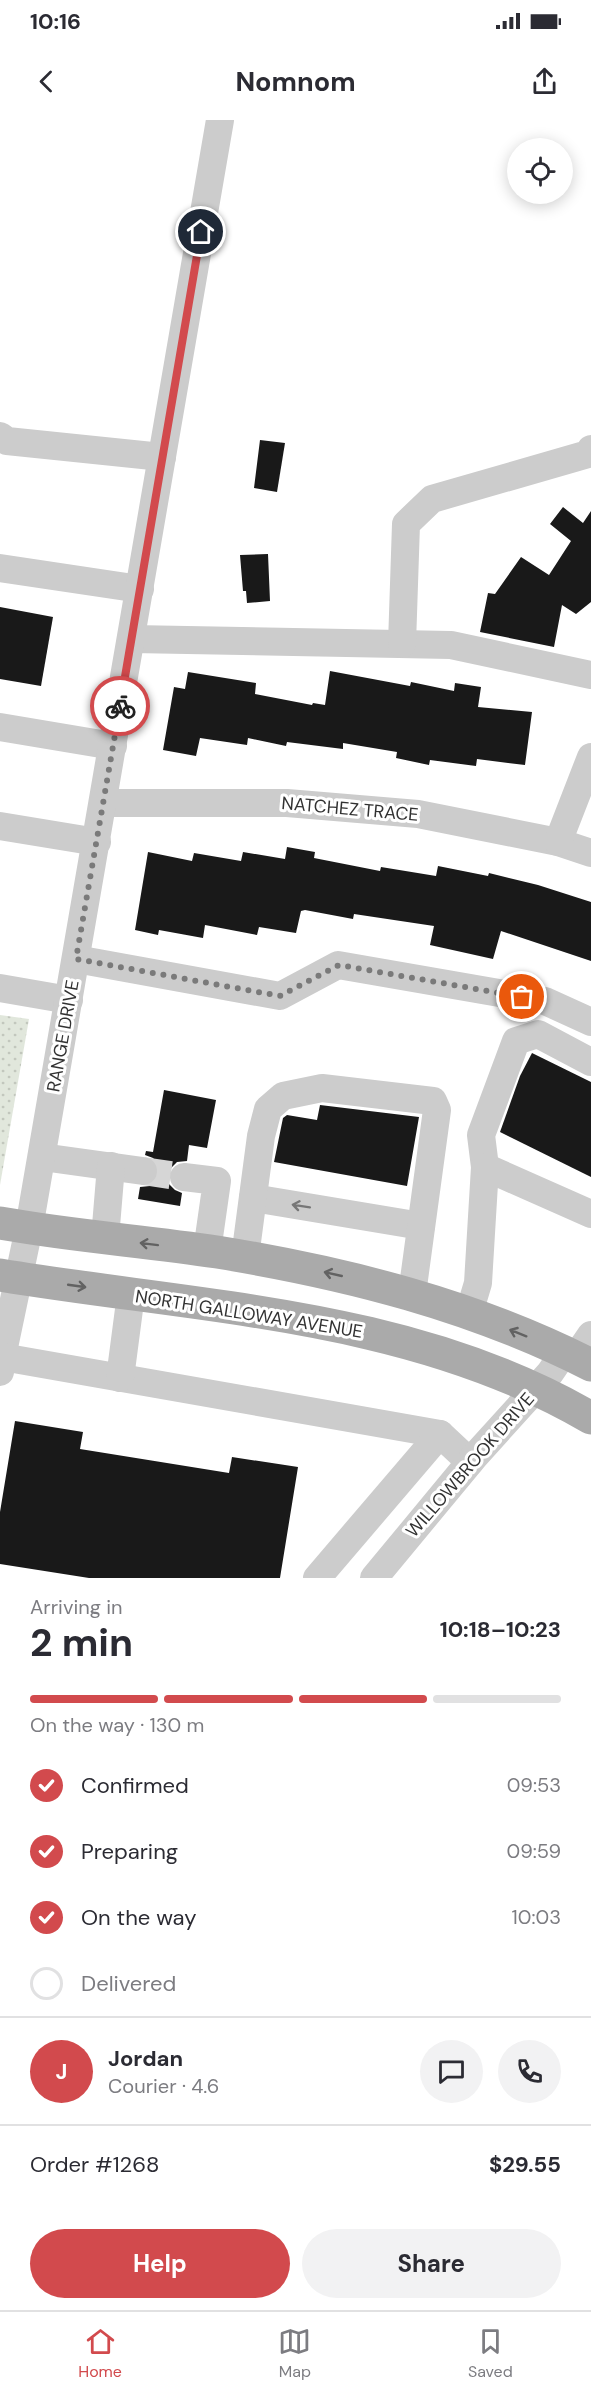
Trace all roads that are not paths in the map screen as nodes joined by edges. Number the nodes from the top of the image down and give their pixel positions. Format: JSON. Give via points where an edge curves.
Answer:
{"nodes":[{"id":1,"x":220,"y":120,"type":"edge"},
{"id":2,"x":0,"y":436,"type":"edge"},
{"id":3,"x":591,"y":449,"type":"edge"},
{"id":4,"x":162,"y":458,"type":"junction"},
{"id":5,"x":0,"y":568,"type":"edge"},
{"id":6,"x":140,"y":589,"type":"junction"},
{"id":7,"x":132,"y":639,"type":"junction"},
{"id":8,"x":402,"y":644,"type":"junction"},
{"id":9,"x":591,"y":675,"type":"edge"},
{"id":10,"x":0,"y":727,"type":"edge"},
{"id":11,"x":113,"y":746,"type":"junction"},
{"id":12,"x":591,"y":757,"type":"edge"},
{"id":13,"x":104,"y":802,"type":"junction"},
{"id":14,"x":0,"y":826,"type":"edge"},
{"id":15,"x":558,"y":842,"type":"junction"},
{"id":16,"x":97,"y":843,"type":"junction"},
{"id":17,"x":591,"y":853,"type":"edge"},
{"id":18,"x":76,"y":959,"type":"junction"},
{"id":19,"x":0,"y":988,"type":"edge"},
{"id":20,"x":69,"y":1000,"type":"junction"},
{"id":21,"x":591,"y":1022,"type":"edge"},
{"id":22,"x":591,"y":1062,"type":"edge"},
{"id":23,"x":42,"y":1157,"type":"junction"},
{"id":24,"x":111,"y":1166,"type":"junction"},
{"id":25,"x":485,"y":1167,"type":"junction"},
{"id":26,"x":143,"y":1170,"type":"tunnel mouth"},
{"id":27,"x":184,"y":1177,"type":"tunnel mouth"},
{"id":28,"x":253,"y":1198,"type":"junction"},
{"id":29,"x":591,"y":1214,"type":"edge"},
{"id":30,"x":15,"y":1226,"type":"edge"},
{"id":31,"x":421,"y":1226,"type":"junction"},
{"id":32,"x":105,"y":1238,"type":"junction"},
{"id":33,"x":207,"y":1251,"type":"junction"},
{"id":34,"x":245,"y":1257,"type":"junction"},
{"id":35,"x":10,"y":1277,"type":"edge"},
{"id":36,"x":131,"y":1294,"type":"junction"},
{"id":37,"x":412,"y":1294,"type":"junction"},
{"id":38,"x":470,"y":1313,"type":"junction"},
{"id":39,"x":581,"y":1352,"type":"edge"},
{"id":40,"x":1,"y":1362,"type":"edge"},
{"id":41,"x":120,"y":1378,"type":"junction"},
{"id":42,"x":535,"y":1390,"type":"junction"},
{"id":43,"x":591,"y":1418,"type":"edge"},
{"id":44,"x":440,"y":1434,"type":"junction"},
{"id":45,"x":470,"y":1462,"type":"junction"},
{"id":46,"x":317,"y":1578,"type":"edge"},
{"id":47,"x":374,"y":1578,"type":"edge"}],
"edges":[{"from":1,"to":4,"type":"street","name":"RANGE DRIVE"},
{"from":2,"to":4,"type":"street","via":[[7,441]]},
{"from":3,"to":8,"type":"street","via":[[588,454],[432,499],[406,524]]},
{"from":4,"to":6,"type":"street","name":"RANGE DRIVE"},
{"from":5,"to":6,"type":"street"},
{"from":6,"to":7,"type":"street","name":"RANGE DRIVE"},
{"from":7,"to":8,"type":"street"},
{"from":7,"to":11,"type":"street","name":"RANGE DRIVE"},
{"from":8,"to":9,"type":"street","via":[[452,645]]},
{"from":10,"to":11,"type":"street"},
{"from":11,"to":13,"type":"street","name":"RANGE DRIVE"},
{"from":12,"to":15,"type":"street"},
{"from":13,"to":15,"type":"street","name":"NATCHEZ TRACE","via":[[287,803],[418,814]]},
{"from":13,"to":16,"type":"street","name":"RANGE DRIVE"},
{"from":14,"to":16,"type":"street"},
{"from":15,"to":17,"type":"street","name":"NATCHEZ TRACE"},
{"from":16,"to":18,"type":"street","name":"RANGE DRIVE"},
{"from":18,"to":20,"type":"street","name":"RANGE DRIVE"},
{"from":18,"to":21,"type":"street","via":[[280,996],[339,965],[545,1001]]},
{"from":19,"to":20,"type":"street"},
{"from":20,"to":23,"type":"street","name":"RANGE DRIVE"},
{"from":22,"to":25,"type":"street","via":[[538,1034],[516,1041],[481,1135]]},
{"from":23,"to":24,"type":"street"},
{"from":23,"to":30,"type":"street","name":"RANGE DRIVE"},
{"from":24,"to":26,"type":"street"},
{"from":24,"to":32,"type":"street"},
{"from":25,"to":29,"type":"street"},
{"from":25,"to":38,"type":"street","via":[[478,1283]]},
{"from":27,"to":33,"type":"street","via":[[217,1181]]},
{"from":31,"to":28,"type":"street","one_way":true},
{"from":28,"to":31,"type":"street","via":[[267,1109],[283,1096],[322,1088],[433,1101],[437,1110]]},
{"from":28,"to":34,"type":"street"},
{"from":30,"to":32,"type":"main road"},
{"from":30,"to":35,"type":"street","name":"RANGE DRIVE"},
{"from":31,"to":37,"type":"street"},
{"from":33,"to":32,"type":"main road","one_way":true},
{"from":33,"to":34,"type":"main road"},
{"from":37,"to":34,"type":"main road","one_way":true,"via":[[309,1268]]},
{"from":35,"to":36,"type":"main road","name":"NORTH GALLOWAY AVENUE","one_way":true},
{"from":35,"to":40,"type":"street","name":"RANGE DRIVE"},
{"from":36,"to":41,"type":"street"},
{"from":36,"to":42,"type":"main road","name":"NORTH GALLOWAY AVENUE","via":[[271,1314],[409,1343],[480,1366]]},
{"from":37,"to":38,"type":"main road"},
{"from":39,"to":38,"type":"main road","one_way":true},
{"from":39,"to":42,"type":"street","name":"WILLOWBROOK DRIVE"},
{"from":40,"to":41,"type":"street"},
{"from":41,"to":44,"type":"street"},
{"from":42,"to":43,"type":"main road","name":"NORTH GALLOWAY AVENUE"},
{"from":42,"to":45,"type":"street","name":"WILLOWBROOK DRIVE"},
{"from":44,"to":45,"type":"street"},
{"from":44,"to":46,"type":"street"},
{"from":45,"to":47,"type":"street","name":"WILLOWBROOK DRIVE"}]}
